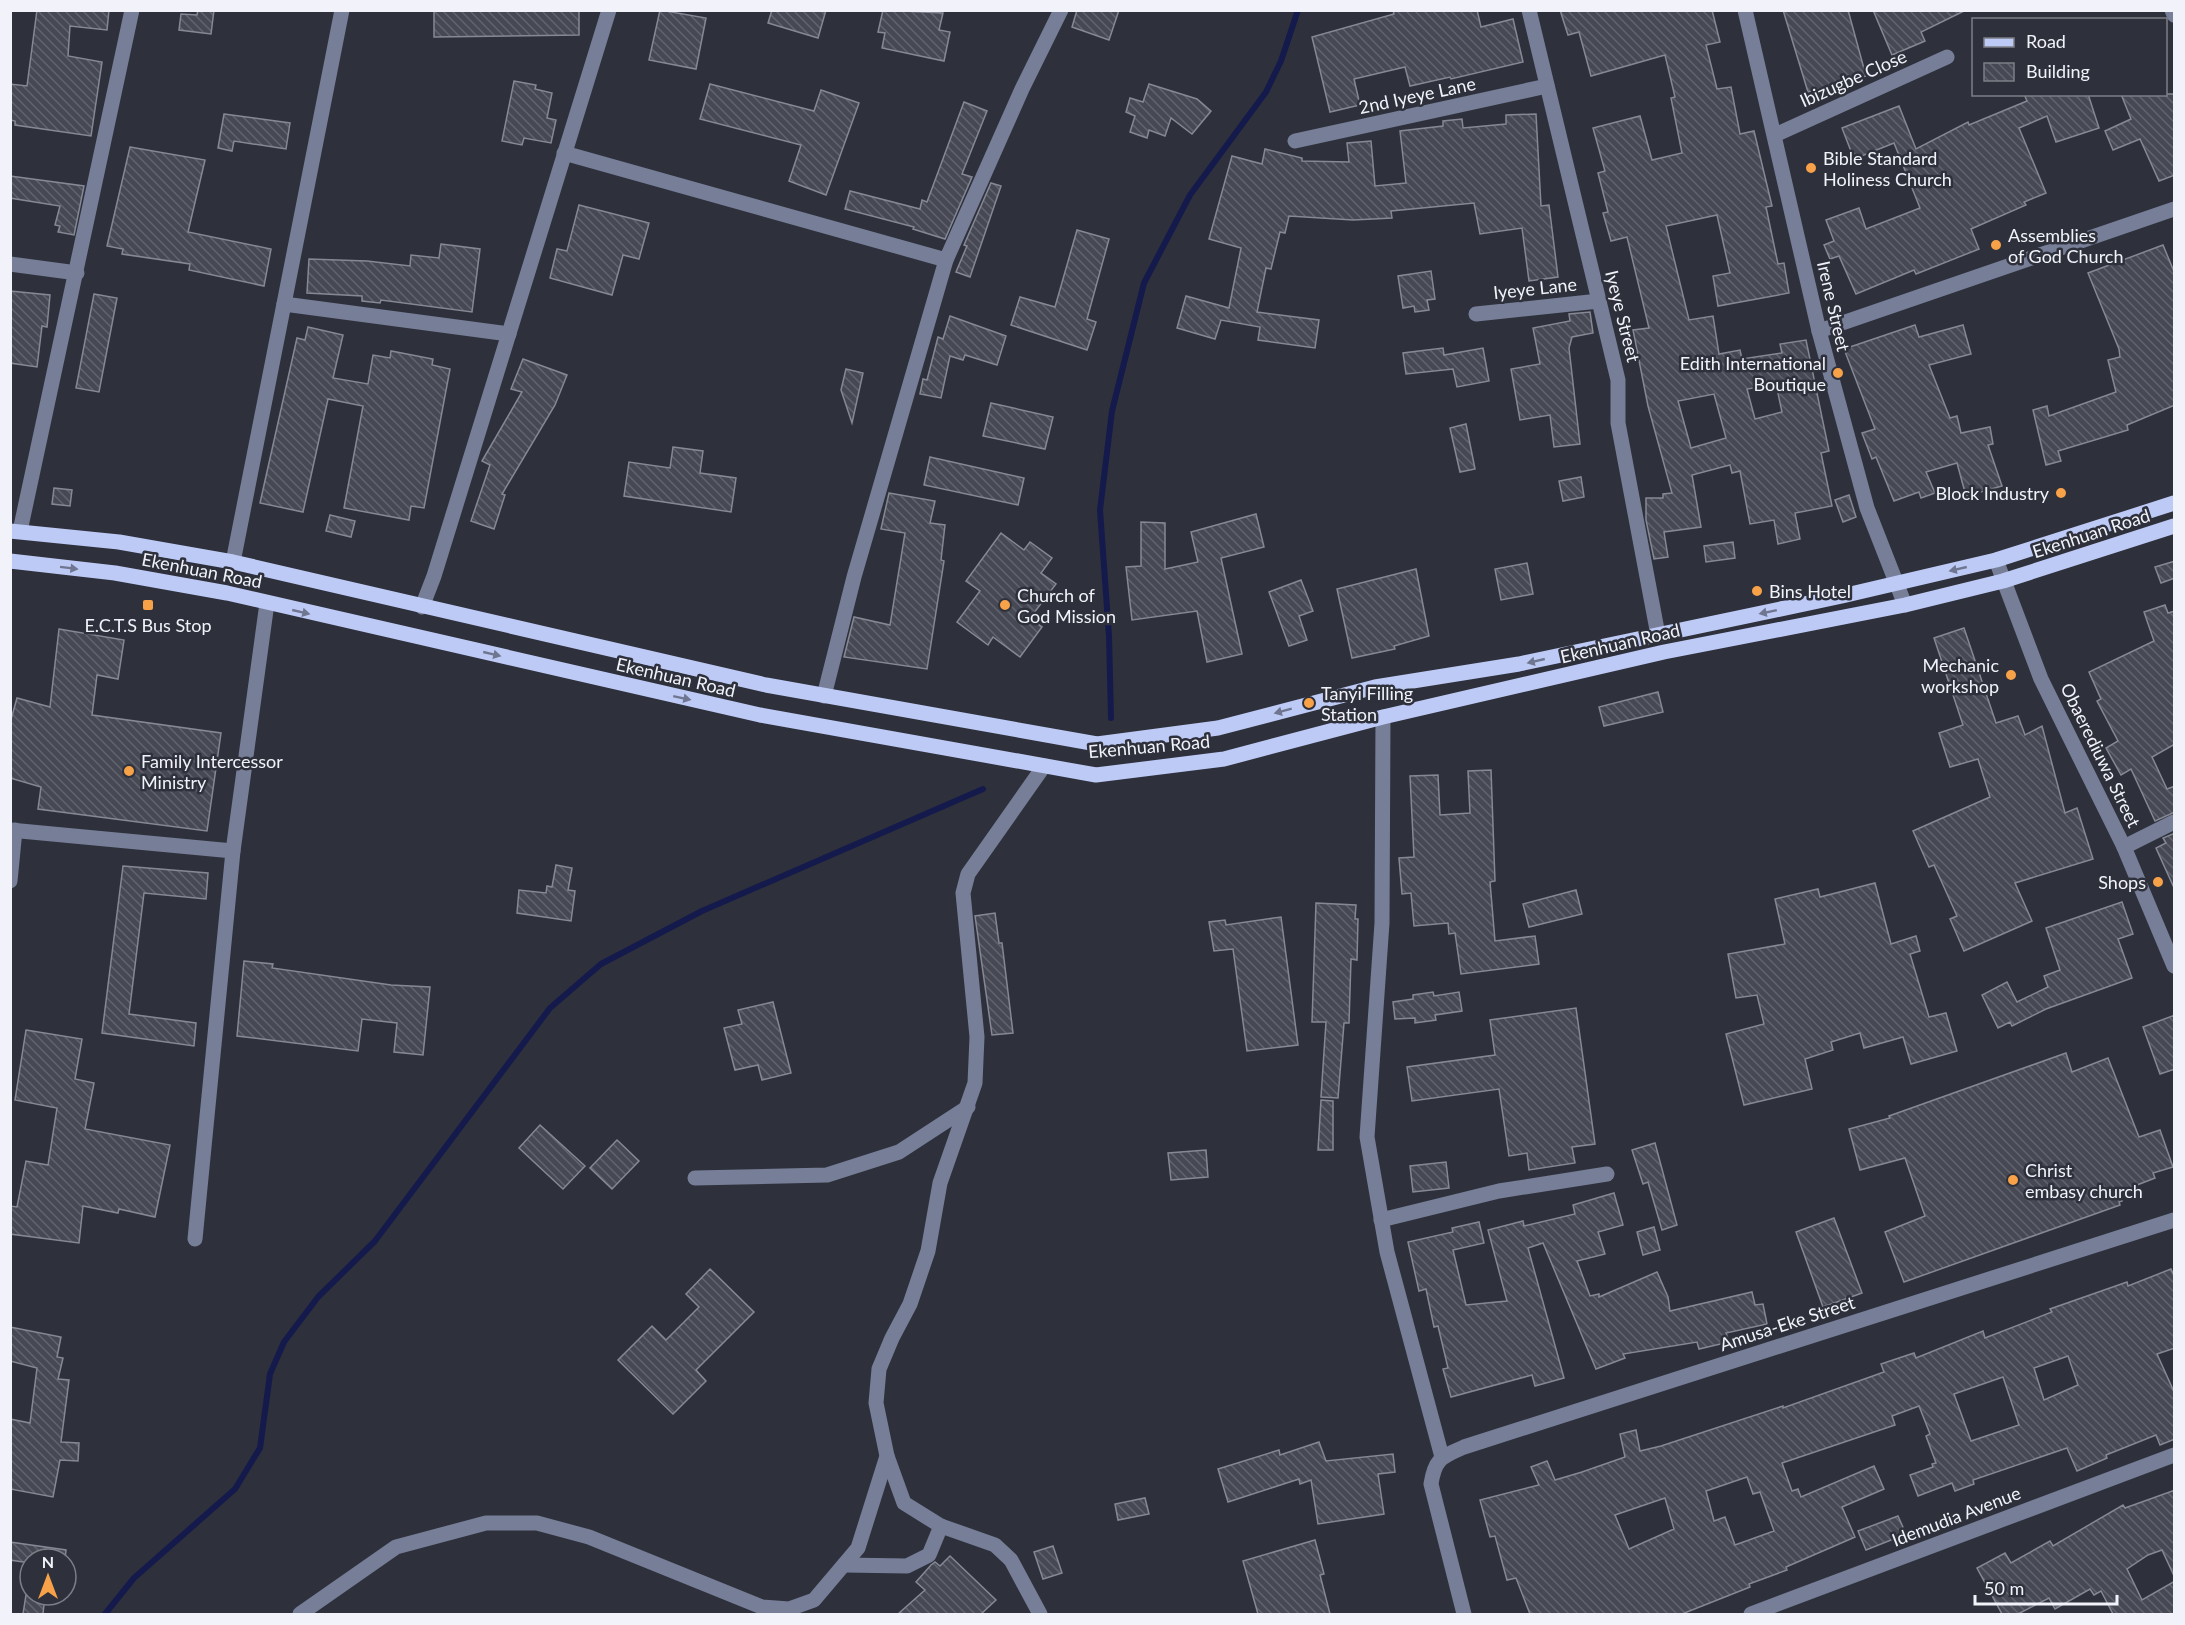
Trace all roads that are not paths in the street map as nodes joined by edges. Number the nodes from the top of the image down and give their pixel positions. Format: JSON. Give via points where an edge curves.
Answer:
{"nodes":[{"id":1,"x":132,"y":10,"type":"edge"},
{"id":2,"x":342,"y":10,"type":"edge"},
{"id":3,"x":609,"y":10,"type":"edge"},
{"id":4,"x":1061,"y":10,"type":"edge"},
{"id":5,"x":1529,"y":10,"type":"edge"},
{"id":6,"x":1745,"y":10,"type":"edge"},
{"id":7,"x":2172,"y":10,"type":"edge"},
{"id":8,"x":2175,"y":15,"type":"edge"},
{"id":9,"x":1947,"y":57,"type":"dead end"},
{"id":10,"x":1547,"y":86,"type":"junction"},
{"id":11,"x":1775,"y":135,"type":"junction"},
{"id":12,"x":1296,"y":141,"type":"dead end"},
{"id":13,"x":564,"y":153,"type":"junction"},
{"id":14,"x":2175,"y":209,"type":"edge"},
{"id":15,"x":946,"y":260,"type":"junction"},
{"id":16,"x":10,"y":264,"type":"edge"},
{"id":17,"x":77,"y":273,"type":"junction"},
{"id":18,"x":1599,"y":301,"type":"junction"},
{"id":19,"x":284,"y":304,"type":"junction"},
{"id":20,"x":1476,"y":314,"type":"dead end"},
{"id":21,"x":1819,"y":330,"type":"junction"},
{"id":22,"x":508,"y":334,"type":"junction"},
{"id":23,"x":2175,"y":503,"type":"edge"},
{"id":24,"x":2175,"y":526,"type":"edge"},
{"id":25,"x":15,"y":531,"type":"edge"},
{"id":26,"x":1996,"y":560,"type":"junction"},
{"id":27,"x":10,"y":561,"type":"edge"},
{"id":28,"x":233,"y":562,"type":"junction"},
{"id":29,"x":2003,"y":581,"type":"junction"},
{"id":30,"x":1897,"y":583,"type":"junction"},
{"id":31,"x":267,"y":603,"type":"junction"},
{"id":32,"x":1905,"y":605,"type":"junction"},
{"id":33,"x":422,"y":607,"type":"junction"},
{"id":34,"x":1658,"y":635,"type":"junction"},
{"id":35,"x":824,"y":696,"type":"junction"},
{"id":36,"x":1383,"y":717,"type":"junction"},
{"id":37,"x":1044,"y":766,"type":"junction"},
{"id":38,"x":2175,"y":822,"type":"edge"},
{"id":39,"x":13,"y":830,"type":"edge"},
{"id":40,"x":2124,"y":847,"type":"junction"},
{"id":41,"x":233,"y":851,"type":"junction"},
{"id":42,"x":10,"y":882,"type":"edge"},
{"id":43,"x":2175,"y":966,"type":"edge"},
{"id":44,"x":968,"y":1107,"type":"junction"},
{"id":45,"x":1607,"y":1174,"type":"dead end"},
{"id":46,"x":695,"y":1178,"type":"dead end"},
{"id":47,"x":1381,"y":1220,"type":"junction"},
{"id":48,"x":2175,"y":1220,"type":"edge"},
{"id":49,"x":195,"y":1239,"type":"dead end"},
{"id":50,"x":2175,"y":1455,"type":"edge"},
{"id":51,"x":887,"y":1456,"type":"junction"},
{"id":52,"x":1442,"y":1457,"type":"junction"},
{"id":53,"x":941,"y":1526,"type":"junction"},
{"id":54,"x":844,"y":1565,"type":"junction"},
{"id":55,"x":300,"y":1614,"type":"edge"},
{"id":56,"x":1040,"y":1614,"type":"edge"},
{"id":57,"x":1464,"y":1614,"type":"edge"},
{"id":58,"x":1751,"y":1614,"type":"edge"}],
"edges":[{"from":1,"to":17,"type":"street"},
{"from":2,"to":19,"type":"street"},
{"from":3,"to":13,"type":"street"},
{"from":4,"to":15,"type":"street"},
{"from":5,"to":10,"type":"street","name":"Iyeye Street"},
{"from":6,"to":11,"type":"street","name":"Irene Street"},
{"from":7,"to":8,"type":"street"},
{"from":9,"to":11,"type":"street","name":"Ibizugbe Close"},
{"from":10,"to":12,"type":"street","name":"2nd Iyeye Lane"},
{"from":10,"to":18,"type":"street","name":"Iyeye Street"},
{"from":11,"to":21,"type":"street","name":"Irene Street"},
{"from":13,"to":15,"type":"street"},
{"from":13,"to":22,"type":"street"},
{"from":14,"to":21,"type":"street"},
{"from":15,"to":35,"type":"street","via":[[854,577]]},
{"from":16,"to":17,"type":"street"},
{"from":17,"to":25,"type":"street"},
{"from":18,"to":20,"type":"street","name":"Iyeye Lane"},
{"from":18,"to":34,"type":"street","name":"Iyeye Street","via":[[1618,380],[1618,423]]},
{"from":19,"to":22,"type":"street"},
{"from":19,"to":28,"type":"street"},
{"from":21,"to":30,"type":"street","name":"Irene Street","via":[[1867,508]]},
{"from":22,"to":33,"type":"street"},
{"from":23,"to":26,"type":"main road","name":"Ekenhuan Road"},
{"from":24,"to":29,"type":"main road","name":"Ekenhuan Road"},
{"from":25,"to":28,"type":"main road","name":"Ekenhuan Road","via":[[119,542]]},
{"from":26,"to":29,"type":"street","name":"Obaerediuwa Street"},
{"from":26,"to":30,"type":"main road","name":"Ekenhuan Road","one_way":true},
{"from":27,"to":31,"type":"main road","name":"Ekenhuan Road","one_way":true,"via":[[115,573]]},
{"from":28,"to":33,"type":"main road","name":"Ekenhuan Road"},
{"from":29,"to":32,"type":"main road","name":"Ekenhuan Road"},
{"from":29,"to":40,"type":"street","name":"Obaerediuwa Street","via":[[2041,679]]},
{"from":30,"to":32,"type":"street","name":"Irene Street"},
{"from":30,"to":34,"type":"main road","name":"Ekenhuan Road","one_way":true},
{"from":31,"to":37,"type":"main road","name":"Ekenhuan Road","one_way":true,"via":[[760,715]]},
{"from":31,"to":41,"type":"street"},
{"from":32,"to":36,"type":"main road","name":"Ekenhuan Road","via":[[1664,652]]},
{"from":33,"to":35,"type":"main road","name":"Ekenhuan Road"},
{"from":34,"to":35,"type":"main road","name":"Ekenhuan Road","one_way":true,"via":[[1519,664],[1375,687],[1218,728],[1097,744]]},
{"from":36,"to":37,"type":"main road","name":"Ekenhuan Road","via":[[1224,759],[1096,775]]},
{"from":36,"to":47,"type":"street","via":[[1382,923],[1367,1137]]},
{"from":37,"to":44,"type":"street","via":[[968,874],[963,893],[977,1037],[975,1083]]},
{"from":38,"to":40,"type":"street"},
{"from":39,"to":41,"type":"street"},
{"from":39,"to":42,"type":"street"},
{"from":40,"to":43,"type":"street","name":"Obaerediuwa Street"},
{"from":41,"to":49,"type":"street"},
{"from":44,"to":46,"type":"street","via":[[898,1152],[827,1174]]},
{"from":44,"to":51,"type":"street","via":[[944,1167],[928,1251],[910,1304],[877,1377],[876,1403]]},
{"from":45,"to":47,"type":"street","via":[[1499,1191]]},
{"from":47,"to":52,"type":"street"},
{"from":48,"to":52,"type":"street","name":"Amusa-Eke Street"},
{"from":50,"to":58,"type":"street","name":"Idemudia Avenue"},
{"from":51,"to":53,"type":"street","via":[[904,1503]]},
{"from":51,"to":54,"type":"street","via":[[858,1548]]},
{"from":52,"to":57,"type":"street","via":[[1434,1466],[1431,1484]]},
{"from":53,"to":54,"type":"street","via":[[929,1555],[907,1566]]},
{"from":53,"to":56,"type":"street","via":[[995,1545],[1011,1560]]},
{"from":54,"to":55,"type":"street","via":[[814,1600],[789,1609],[762,1607],[589,1537],[537,1523],[486,1523],[396,1547]]}]}
